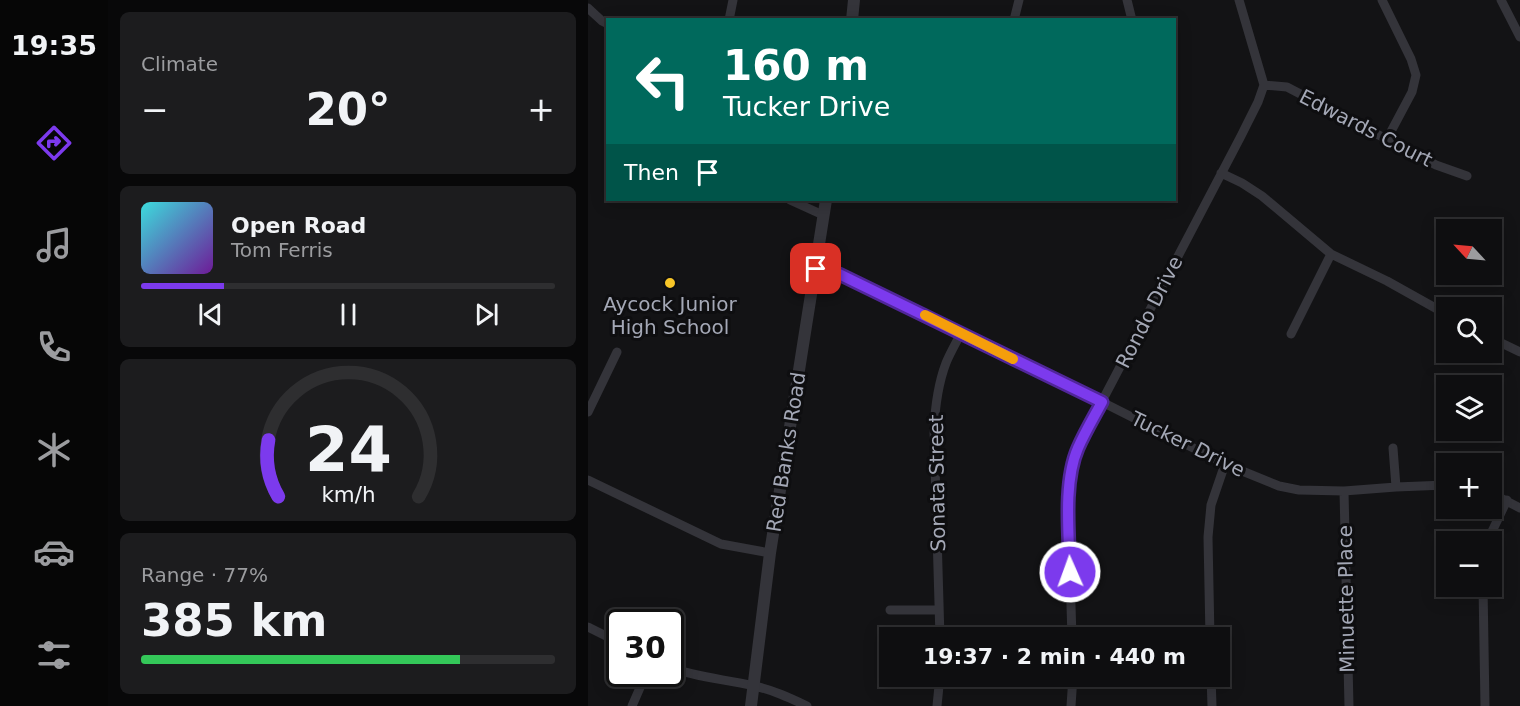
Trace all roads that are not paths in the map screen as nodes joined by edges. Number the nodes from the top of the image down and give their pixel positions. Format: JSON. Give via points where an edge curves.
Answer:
{"nodes":[{"id":1,"x":733,"y":0,"type":"edge"},
{"id":2,"x":854,"y":0,"type":"edge"},
{"id":3,"x":1019,"y":0,"type":"edge"},
{"id":4,"x":1127,"y":0,"type":"edge"},
{"id":5,"x":1239,"y":0,"type":"edge"},
{"id":6,"x":1382,"y":0,"type":"edge"},
{"id":7,"x":1501,"y":0,"type":"edge"},
{"id":8,"x":588,"y":8,"type":"edge"},
{"id":9,"x":729,"y":18,"type":"edge"},
{"id":10,"x":852,"y":18,"type":"edge"},
{"id":11,"x":1014,"y":18,"type":"edge"},
{"id":12,"x":1132,"y":18,"type":"edge"},
{"id":13,"x":606,"y":23,"type":"edge"},
{"id":14,"x":1520,"y":37,"type":"edge"},
{"id":15,"x":1264,"y":85,"type":"junction"},
{"id":16,"x":1387,"y":139,"type":"junction"},
{"id":17,"x":1221,"y":173,"type":"junction"},
{"id":18,"x":1467,"y":176,"type":"dead end"},
{"id":19,"x":792,"y":201,"type":"edge"},
{"id":20,"x":826,"y":201,"type":"edge"},
{"id":21,"x":823,"y":215,"type":"junction"},
{"id":22,"x":1331,"y":254,"type":"junction"},
{"id":23,"x":816,"y":269,"type":"junction"},
{"id":24,"x":1436,"y":309,"type":"edge"},
{"id":25,"x":961,"y":333,"type":"junction"},
{"id":26,"x":1291,"y":334,"type":"dead end"},
{"id":27,"x":1502,"y":343,"type":"edge"},
{"id":28,"x":617,"y":352,"type":"dead end"},
{"id":29,"x":1520,"y":352,"type":"edge"},
{"id":30,"x":1102,"y":402,"type":"junction"},
{"id":31,"x":588,"y":412,"type":"edge"},
{"id":32,"x":1394,"y":448,"type":"dead end"},
{"id":33,"x":1225,"y":464,"type":"junction"},
{"id":34,"x":588,"y":480,"type":"edge"},
{"id":35,"x":1436,"y":485,"type":"edge"},
{"id":36,"x":1396,"y":487,"type":"junction"},
{"id":37,"x":1344,"y":491,"type":"junction"},
{"id":38,"x":1502,"y":498,"type":"edge"},
{"id":39,"x":1507,"y":501,"type":"junction"},
{"id":40,"x":1520,"y":508,"type":"edge"},
{"id":41,"x":1493,"y":531,"type":"edge"},
{"id":42,"x":770,"y":553,"type":"junction"},
{"id":43,"x":1483,"y":597,"type":"edge"},
{"id":44,"x":890,"y":610,"type":"dead end"},
{"id":45,"x":939,"y":610,"type":"junction"},
{"id":46,"x":588,"y":627,"type":"edge"},
{"id":47,"x":940,"y":627,"type":"edge"},
{"id":48,"x":1072,"y":627,"type":"edge"},
{"id":49,"x":1210,"y":627,"type":"edge"},
{"id":50,"x":606,"y":636,"type":"edge"},
{"id":51,"x":684,"y":673,"type":"edge"},
{"id":52,"x":754,"y":686,"type":"junction"},
{"id":53,"x":640,"y":687,"type":"edge"},
{"id":54,"x":939,"y":687,"type":"edge"},
{"id":55,"x":1072,"y":687,"type":"edge"},
{"id":56,"x":1211,"y":687,"type":"edge"},
{"id":57,"x":632,"y":706,"type":"edge"},
{"id":58,"x":752,"y":706,"type":"edge"},
{"id":59,"x":807,"y":706,"type":"edge"},
{"id":60,"x":937,"y":706,"type":"edge"},
{"id":61,"x":1071,"y":706,"type":"edge"},
{"id":62,"x":1212,"y":706,"type":"edge"},
{"id":63,"x":1349,"y":706,"type":"edge"},
{"id":64,"x":1485,"y":706,"type":"edge"}],
"edges":[{"from":1,"to":9,"type":"street"},
{"from":2,"to":10,"type":"street"},
{"from":3,"to":11,"type":"street"},
{"from":4,"to":12,"type":"street"},
{"from":5,"to":15,"type":"street"},
{"from":6,"to":16,"type":"street","via":[[1416,75],[1412,92]]},
{"from":7,"to":14,"type":"street"},
{"from":8,"to":13,"type":"street"},
{"from":15,"to":16,"type":"street","name":"Edwards Court","via":[[1287,87]]},
{"from":15,"to":17,"type":"street","name":"Rondo Drive"},
{"from":16,"to":18,"type":"street","name":"Edwards Court","via":[[1436,165]]},
{"from":17,"to":22,"type":"street","via":[[1262,196]]},
{"from":17,"to":30,"type":"street","name":"Rondo Drive"},
{"from":19,"to":21,"type":"street"},
{"from":20,"to":21,"type":"street","name":"Red Banks Road"},
{"from":21,"to":23,"type":"street","name":"Red Banks Road"},
{"from":22,"to":24,"type":"street"},
{"from":22,"to":26,"type":"street"},
{"from":23,"to":25,"type":"street","name":"Tucker Drive","via":[[839,274]]},
{"from":23,"to":42,"type":"street","name":"Red Banks Road"},
{"from":25,"to":30,"type":"street","name":"Tucker Drive"},
{"from":25,"to":45,"type":"street","name":"Sonata Street","via":[[946,364],[935,411]]},
{"from":27,"to":29,"type":"street"},
{"from":28,"to":31,"type":"street"},
{"from":30,"to":33,"type":"street","name":"Tucker Drive"},
{"from":30,"to":48,"type":"street","name":"Rondo Drive","via":[[1077,449],[1070,478]]},
{"from":32,"to":36,"type":"street"},
{"from":33,"to":37,"type":"street","name":"Tucker Drive","via":[[1279,486]]},
{"from":33,"to":49,"type":"street","via":[[1211,505],[1208,537]]},
{"from":34,"to":42,"type":"street","via":[[721,544]]},
{"from":35,"to":36,"type":"street","name":"Tucker Drive"},
{"from":36,"to":37,"type":"street","name":"Tucker Drive"},
{"from":37,"to":63,"type":"street","name":"Minuette Place"},
{"from":38,"to":39,"type":"street"},
{"from":39,"to":40,"type":"street"},
{"from":39,"to":41,"type":"street"},
{"from":42,"to":52,"type":"street","name":"Red Banks Road"},
{"from":43,"to":64,"type":"street"},
{"from":44,"to":45,"type":"street"},
{"from":45,"to":47,"type":"street","name":"Sonata Street"},
{"from":46,"to":50,"type":"street"},
{"from":51,"to":52,"type":"street"},
{"from":52,"to":58,"type":"street","name":"Red Banks Road"},
{"from":52,"to":59,"type":"street"},
{"from":53,"to":57,"type":"street"},
{"from":54,"to":60,"type":"street"},
{"from":55,"to":61,"type":"street"},
{"from":56,"to":62,"type":"street"}]}
